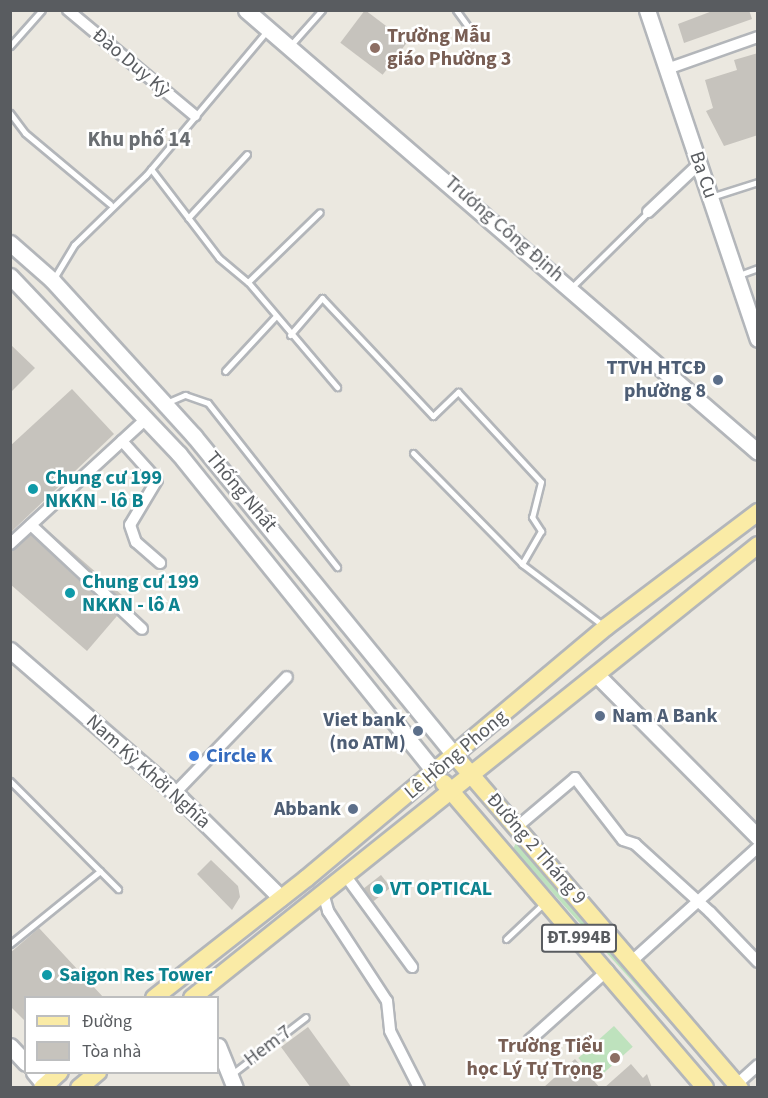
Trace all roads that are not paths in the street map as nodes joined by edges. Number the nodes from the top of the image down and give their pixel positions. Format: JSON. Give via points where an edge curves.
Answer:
{"nodes":[{"id":1,"x":42,"y":10,"type":"edge"},
{"id":2,"x":68,"y":10,"type":"edge"},
{"id":3,"x":246,"y":10,"type":"edge"},
{"id":4,"x":322,"y":10,"type":"edge"},
{"id":5,"x":456,"y":10,"type":"edge"},
{"id":6,"x":647,"y":10,"type":"edge"},
{"id":7,"x":268,"y":30,"type":"junction"},
{"id":8,"x":758,"y":37,"type":"edge"},
{"id":9,"x":477,"y":39,"type":"dead end"},
{"id":10,"x":10,"y":46,"type":"edge"},
{"id":11,"x":289,"y":47,"type":"junction"},
{"id":12,"x":667,"y":69,"type":"junction"},
{"id":13,"x":10,"y":113,"type":"edge"},
{"id":14,"x":195,"y":116,"type":"junction"},
{"id":15,"x":247,"y":154,"type":"dead end"},
{"id":16,"x":699,"y":164,"type":"junction"},
{"id":17,"x":151,"y":169,"type":"junction"},
{"id":18,"x":758,"y":182,"type":"edge"},
{"id":19,"x":711,"y":197,"type":"junction"},
{"id":20,"x":110,"y":204,"type":"junction"},
{"id":21,"x":320,"y":212,"type":"dead end"},
{"id":22,"x":648,"y":212,"type":"joint"},
{"id":23,"x":188,"y":218,"type":"junction"},
{"id":24,"x":10,"y":243,"type":"edge"},
{"id":25,"x":758,"y":268,"type":"edge"},
{"id":26,"x":10,"y":276,"type":"edge"},
{"id":27,"x":736,"y":276,"type":"junction"},
{"id":28,"x":52,"y":280,"type":"junction"},
{"id":29,"x":248,"y":282,"type":"junction"},
{"id":30,"x":571,"y":288,"type":"junction"},
{"id":31,"x":37,"y":299,"type":"junction"},
{"id":32,"x":754,"y":315,"type":"edge"},
{"id":33,"x":275,"y":317,"type":"junction"},
{"id":34,"x":290,"y":336,"type":"junction"},
{"id":35,"x":758,"y":339,"type":"edge"},
{"id":36,"x":225,"y":371,"type":"dead end"},
{"id":37,"x":337,"y":387,"type":"dead end"},
{"id":38,"x":165,"y":404,"type":"junction"},
{"id":39,"x":146,"y":419,"type":"junction"},
{"id":40,"x":122,"y":441,"type":"junction"},
{"id":41,"x":758,"y":452,"type":"edge"},
{"id":42,"x":413,"y":453,"type":"dead end"},
{"id":43,"x":758,"y":512,"type":"edge"},
{"id":44,"x":31,"y":525,"type":"junction"},
{"id":45,"x":10,"y":544,"type":"edge"},
{"id":46,"x":758,"y":545,"type":"edge"},
{"id":47,"x":292,"y":551,"type":"junction"},
{"id":48,"x":160,"y":563,"type":"dead end"},
{"id":49,"x":522,"y":564,"type":"junction"},
{"id":50,"x":337,"y":567,"type":"dead end"},
{"id":51,"x":272,"y":570,"type":"junction"},
{"id":52,"x":606,"y":627,"type":"junction"},
{"id":53,"x":142,"y":629,"type":"dead end"},
{"id":54,"x":10,"y":650,"type":"edge"},
{"id":55,"x":596,"y":674,"type":"junction"},
{"id":56,"x":287,"y":677,"type":"dead end"},
{"id":57,"x":455,"y":756,"type":"junction"},
{"id":58,"x":435,"y":772,"type":"junction"},
{"id":59,"x":471,"y":774,"type":"junction"},
{"id":60,"x":12,"y":784,"type":"edge"},
{"id":61,"x":451,"y":790,"type":"junction"},
{"id":62,"x":174,"y":793,"type":"junction"},
{"id":63,"x":517,"y":827,"type":"junction"},
{"id":64,"x":758,"y":837,"type":"edge"},
{"id":65,"x":758,"y":847,"type":"edge"},
{"id":66,"x":100,"y":871,"type":"junction"},
{"id":67,"x":345,"y":875,"type":"junction"},
{"id":68,"x":307,"y":878,"type":"junction"},
{"id":69,"x":118,"y":889,"type":"dead end"},
{"id":70,"x":322,"y":893,"type":"junction"},
{"id":71,"x":281,"y":898,"type":"junction"},
{"id":72,"x":547,"y":901,"type":"junction"},
{"id":73,"x":695,"y":903,"type":"junction"},
{"id":74,"x":298,"y":913,"type":"junction"},
{"id":75,"x":506,"y":939,"type":"dead end"},
{"id":76,"x":10,"y":944,"type":"edge"},
{"id":77,"x":633,"y":960,"type":"junction"},
{"id":78,"x":758,"y":962,"type":"edge"},
{"id":79,"x":412,"y":967,"type":"dead end"},
{"id":80,"x":608,"y":970,"type":"junction"},
{"id":81,"x":157,"y":996,"type":"edge"},
{"id":82,"x":195,"y":996,"type":"edge"},
{"id":83,"x":306,"y":1017,"type":"dead end"},
{"id":84,"x":531,"y":1040,"type":"dead end"},
{"id":85,"x":10,"y":1046,"type":"edge"},
{"id":86,"x":219,"y":1049,"type":"edge"},
{"id":87,"x":24,"y":1061,"type":"edge"},
{"id":88,"x":758,"y":1065,"type":"edge"},
{"id":89,"x":57,"y":1074,"type":"edge"},
{"id":90,"x":96,"y":1074,"type":"edge"},
{"id":91,"x":233,"y":1081,"type":"edge"},
{"id":92,"x":42,"y":1083,"type":"edge"},
{"id":93,"x":737,"y":1086,"type":"edge"},
{"id":94,"x":79,"y":1088,"type":"edge"},
{"id":95,"x":419,"y":1088,"type":"edge"},
{"id":96,"x":705,"y":1088,"type":"edge"}],
"edges":[{"from":1,"to":10,"type":"lane"},
{"from":2,"to":14,"type":"street","name":"Đào Duy Kỳ"},
{"from":3,"to":7,"type":"main road","name":"Trương Công Định"},
{"from":4,"to":11,"type":"lane"},
{"from":5,"to":9,"type":"lane"},
{"from":6,"to":12,"type":"main road","name":"Ba Cu"},
{"from":7,"to":11,"type":"main road","name":"Trương Công Định"},
{"from":7,"to":14,"type":"lane"},
{"from":8,"to":12,"type":"street"},
{"from":11,"to":30,"type":"main road","name":"Trương Công Định"},
{"from":12,"to":16,"type":"main road","name":"Ba Cu"},
{"from":13,"to":20,"type":"lane","via":[[25,133]]},
{"from":14,"to":17,"type":"lane"},
{"from":15,"to":23,"type":"lane"},
{"from":16,"to":19,"type":"main road","name":"Ba Cu"},
{"from":16,"to":22,"type":"street"},
{"from":17,"to":20,"type":"lane"},
{"from":17,"to":23,"type":"lane"},
{"from":18,"to":19,"type":"lane"},
{"from":19,"to":27,"type":"main road","name":"Ba Cu"},
{"from":20,"to":28,"type":"lane"},
{"from":21,"to":29,"type":"lane"},
{"from":22,"to":30,"type":"lane"},
{"from":23,"to":29,"type":"lane","via":[[219,258]]},
{"from":24,"to":28,"type":"main road","name":"Thống Nhất"},
{"from":25,"to":27,"type":"lane"},
{"from":26,"to":31,"type":"main road","name":"Thống Nhất"},
{"from":27,"to":32,"type":"main road","name":"Ba Cu"},
{"from":28,"to":31,"type":"main road"},
{"from":28,"to":38,"type":"main road","name":"Thống Nhất"},
{"from":29,"to":33,"type":"lane"},
{"from":30,"to":41,"type":"main road","name":"Trương Công Định"},
{"from":31,"to":39,"type":"main road","name":"Thống Nhất"},
{"from":32,"to":35,"type":"main road","name":"Ba Cu"},
{"from":33,"to":34,"type":"lane"},
{"from":33,"to":36,"type":"lane"},
{"from":34,"to":37,"type":"lane"},
{"from":34,"to":49,"type":"lane","via":[[321,298],[433,416],[458,392],[541,482],[532,517],[540,531]]},
{"from":38,"to":47,"type":"main road","name":"Thống Nhất"},
{"from":38,"to":50,"type":"lane","via":[[185,395],[208,403]]},
{"from":39,"to":40,"type":"street"},
{"from":39,"to":51,"type":"main road","name":"Thống Nhất"},
{"from":40,"to":44,"type":"street"},
{"from":40,"to":48,"type":"street","via":[[158,480],[130,525],[136,542]]},
{"from":42,"to":49,"type":"lane"},
{"from":43,"to":52,"type":"main road","name":"Lê Hồng Phong"},
{"from":44,"to":45,"type":"street"},
{"from":44,"to":53,"type":"street"},
{"from":46,"to":55,"type":"main road","name":"Lê Hồng Phong"},
{"from":47,"to":51,"type":"main road"},
{"from":47,"to":57,"type":"main road","name":"Thống Nhất"},
{"from":49,"to":52,"type":"lane"},
{"from":51,"to":58,"type":"main road","name":"Thống Nhất"},
{"from":52,"to":57,"type":"main road","name":"Lê Hồng Phong"},
{"from":54,"to":62,"type":"main road","name":"Nam Kỳ Khởi Nghĩa"},
{"from":55,"to":59,"type":"main road","name":"Lê Hồng Phong"},
{"from":55,"to":64,"type":"main road"},
{"from":56,"to":62,"type":"street"},
{"from":57,"to":58,"type":"main road","name":"Lê Hồng Phong"},
{"from":57,"to":59,"type":"main road","name":"Đường 2 Tháng 9"},
{"from":58,"to":61,"type":"main road","name":"Đường 2 Tháng 9"},
{"from":58,"to":68,"type":"main road","name":"Lê Hồng Phong"},
{"from":59,"to":61,"type":"main road","name":"Lê Hồng Phong"},
{"from":59,"to":63,"type":"main road","name":"Đường 2 Tháng 9","number":"ĐT.994B"},
{"from":60,"to":66,"type":"lane"},
{"from":61,"to":67,"type":"main road","name":"Lê Hồng Phong"},
{"from":61,"to":72,"type":"main road","name":"Đường 2 Tháng 9","number":"ĐT.994B"},
{"from":62,"to":71,"type":"main road","name":"Nam Kỳ Khởi Nghĩa"},
{"from":63,"to":73,"type":"street","via":[[575,778],[623,840],[635,844]]},
{"from":63,"to":77,"type":"main road","name":"Đường 2 Tháng 9","number":"ĐT.994B"},
{"from":65,"to":73,"type":"street"},
{"from":66,"to":69,"type":"lane"},
{"from":66,"to":76,"type":"lane"},
{"from":67,"to":70,"type":"main road","name":"Lê Hồng Phong"},
{"from":67,"to":79,"type":"street"},
{"from":68,"to":70,"type":"main road"},
{"from":68,"to":71,"type":"main road","name":"Lê Hồng Phong"},
{"from":70,"to":74,"type":"main road","name":"Lê Hồng Phong"},
{"from":70,"to":95,"type":"street","via":[[328,911],[387,1002],[390,1031]]},
{"from":71,"to":74,"type":"main road"},
{"from":71,"to":81,"type":"main road","name":"Lê Hồng Phong"},
{"from":72,"to":75,"type":"lane"},
{"from":72,"to":80,"type":"main road","name":"Đường 2 Tháng 9","number":"ĐT.994B"},
{"from":73,"to":77,"type":"street"},
{"from":73,"to":78,"type":"street"},
{"from":74,"to":82,"type":"main road","name":"Lê Hồng Phong"},
{"from":77,"to":93,"type":"main road","name":"Đường 2 Tháng 9","number":"ĐT.994B"},
{"from":80,"to":84,"type":"street"},
{"from":80,"to":96,"type":"main road","name":"Đường 2 Tháng 9","number":"ĐT.994B"},
{"from":83,"to":91,"type":"lane","name":"Hem 7"},
{"from":85,"to":87,"type":"main road"},
{"from":86,"to":91,"type":"main road"},
{"from":88,"to":93,"type":"street"},
{"from":89,"to":92,"type":"main road"},
{"from":90,"to":94,"type":"main road"}]}
